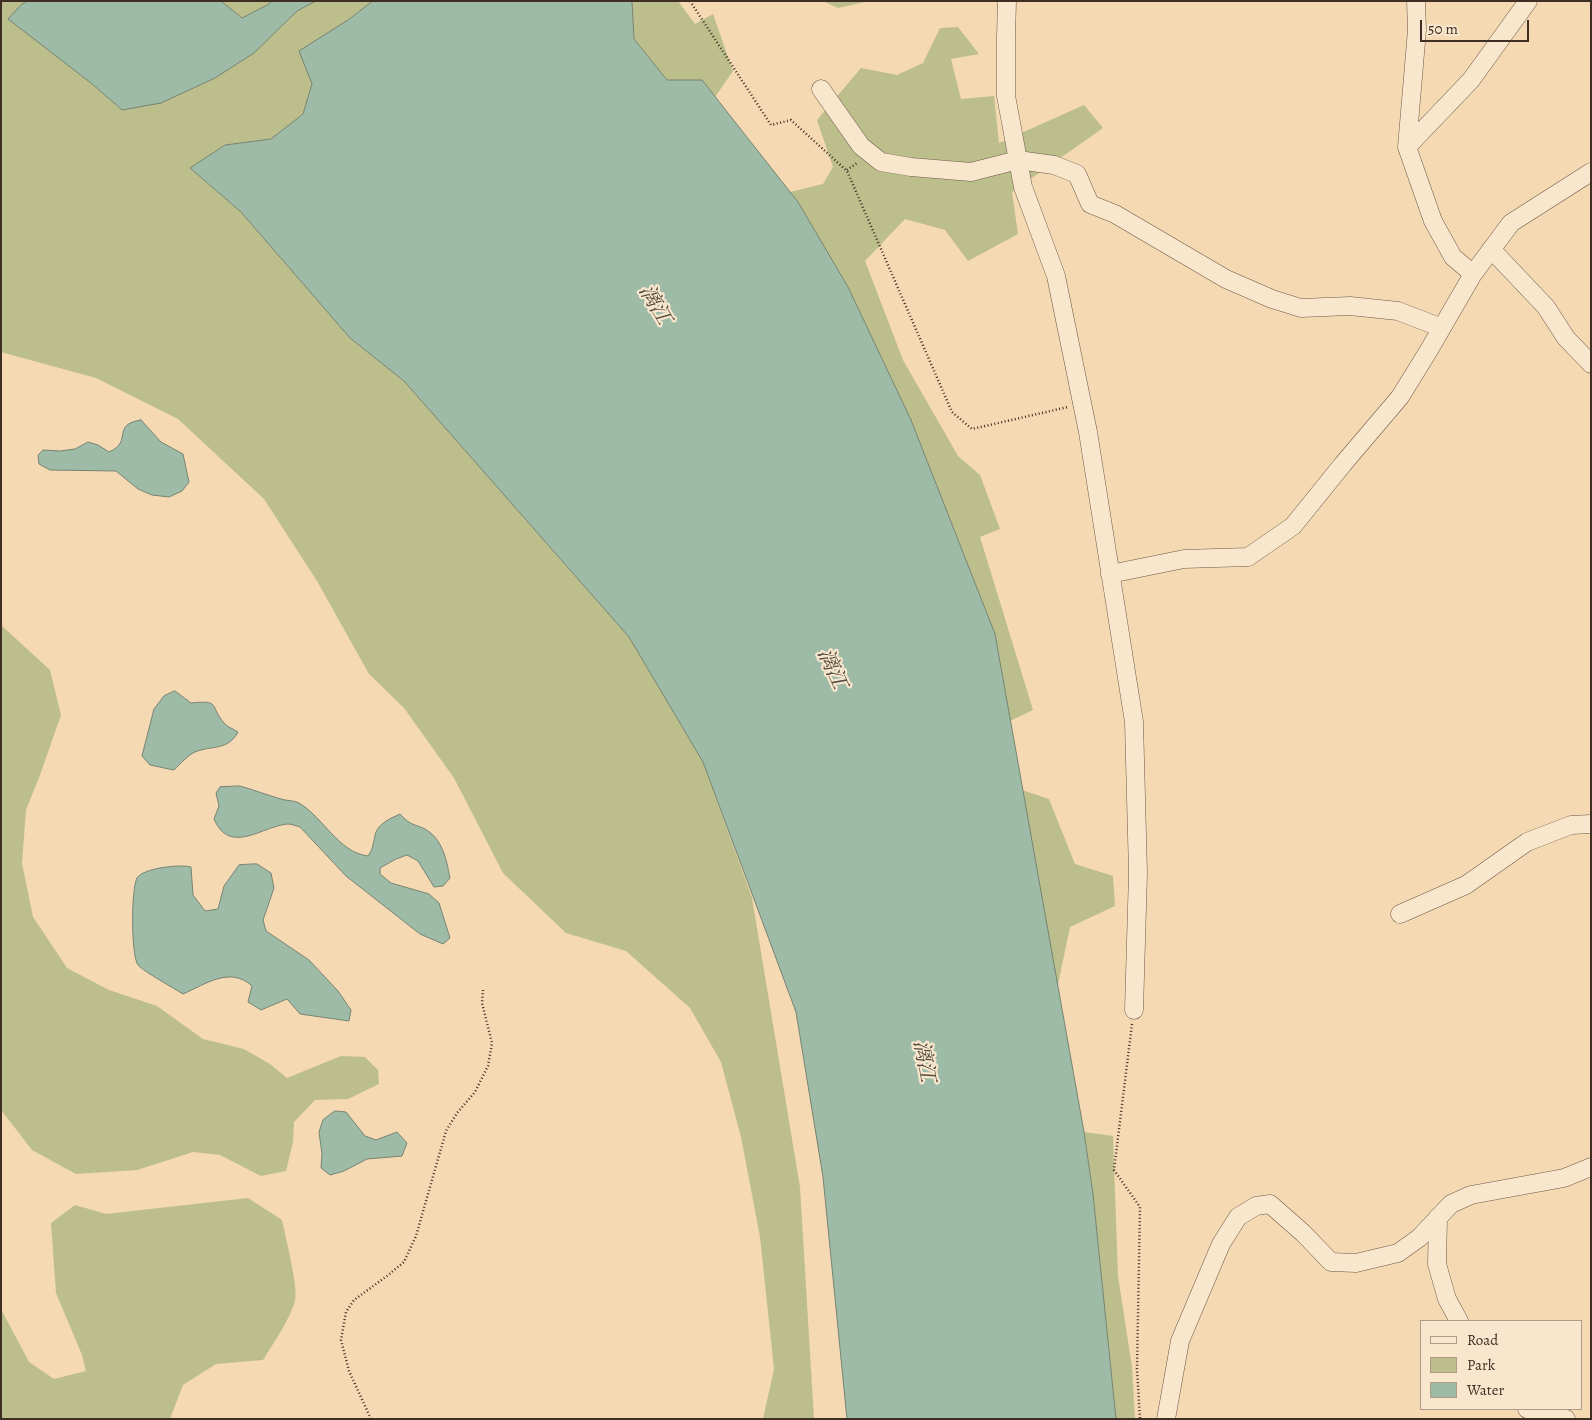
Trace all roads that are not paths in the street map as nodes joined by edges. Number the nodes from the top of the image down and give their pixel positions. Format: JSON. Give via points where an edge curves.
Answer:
{"nodes":[{"id":1,"x":1008,"y":1,"type":"edge"},
{"id":2,"x":1416,"y":1,"type":"edge"},
{"id":3,"x":1528,"y":1,"type":"edge"},
{"id":4,"x":821,"y":89,"type":"dead end"},
{"id":5,"x":1407,"y":147,"type":"junction"},
{"id":6,"x":1018,"y":160,"type":"junction"},
{"id":7,"x":1591,"y":172,"type":"edge"},
{"id":8,"x":1491,"y":249,"type":"junction"},
{"id":9,"x":1473,"y":274,"type":"junction"},
{"id":10,"x":1442,"y":328,"type":"junction"},
{"id":11,"x":1591,"y":364,"type":"edge"},
{"id":12,"x":1110,"y":574,"type":"junction"},
{"id":13,"x":1591,"y":824,"type":"edge"},
{"id":14,"x":1400,"y":914,"type":"dead end"},
{"id":15,"x":1134,"y":1010,"type":"road end"},
{"id":16,"x":1591,"y":1167,"type":"edge"},
{"id":17,"x":1438,"y":1218,"type":"junction"},
{"id":18,"x":1458,"y":1320,"type":"edge"},
{"id":19,"x":1531,"y":1410,"type":"edge"},
{"id":20,"x":1166,"y":1419,"type":"edge"},
{"id":21,"x":1566,"y":1419,"type":"edge"}],
"edges":[{"from":1,"to":6,"type":"street","via":[[1006,96]]},
{"from":2,"to":5,"type":"street","via":[[1417,30]]},
{"from":3,"to":5,"type":"street","via":[[1471,80]]},
{"from":4,"to":6,"type":"street","via":[[861,146],[881,162],[971,172]]},
{"from":5,"to":9,"type":"street","via":[[1433,221],[1453,256]]},
{"from":6,"to":10,"type":"street","via":[[1054,165],[1078,174],[1090,204],[1114,214],[1226,279],[1272,299],[1301,308],[1350,306],[1398,311]]},
{"from":6,"to":12,"type":"street","via":[[1023,187],[1056,276],[1082,404]]},
{"from":7,"to":8,"type":"street","via":[[1511,223]]},
{"from":8,"to":9,"type":"street"},
{"from":8,"to":11,"type":"street","via":[[1546,307],[1566,338]]},
{"from":9,"to":10,"type":"street"},
{"from":10,"to":12,"type":"street","via":[[1400,397],[1293,526],[1248,557],[1184,559]]},
{"from":12,"to":15,"type":"street","via":[[1134,722],[1138,872]]},
{"from":13,"to":14,"type":"street","via":[[1571,825],[1527,842],[1466,885]]},
{"from":16,"to":17,"type":"street","via":[[1564,1178],[1471,1195],[1451,1204]]},
{"from":17,"to":18,"type":"street","via":[[1438,1264],[1447,1299]]},
{"from":17,"to":20,"type":"street","via":[[1419,1238],[1398,1253],[1356,1263],[1331,1262],[1270,1204],[1256,1206],[1238,1217],[1221,1244],[1180,1341]]},
{"from":19,"to":21,"type":"street"}]}
